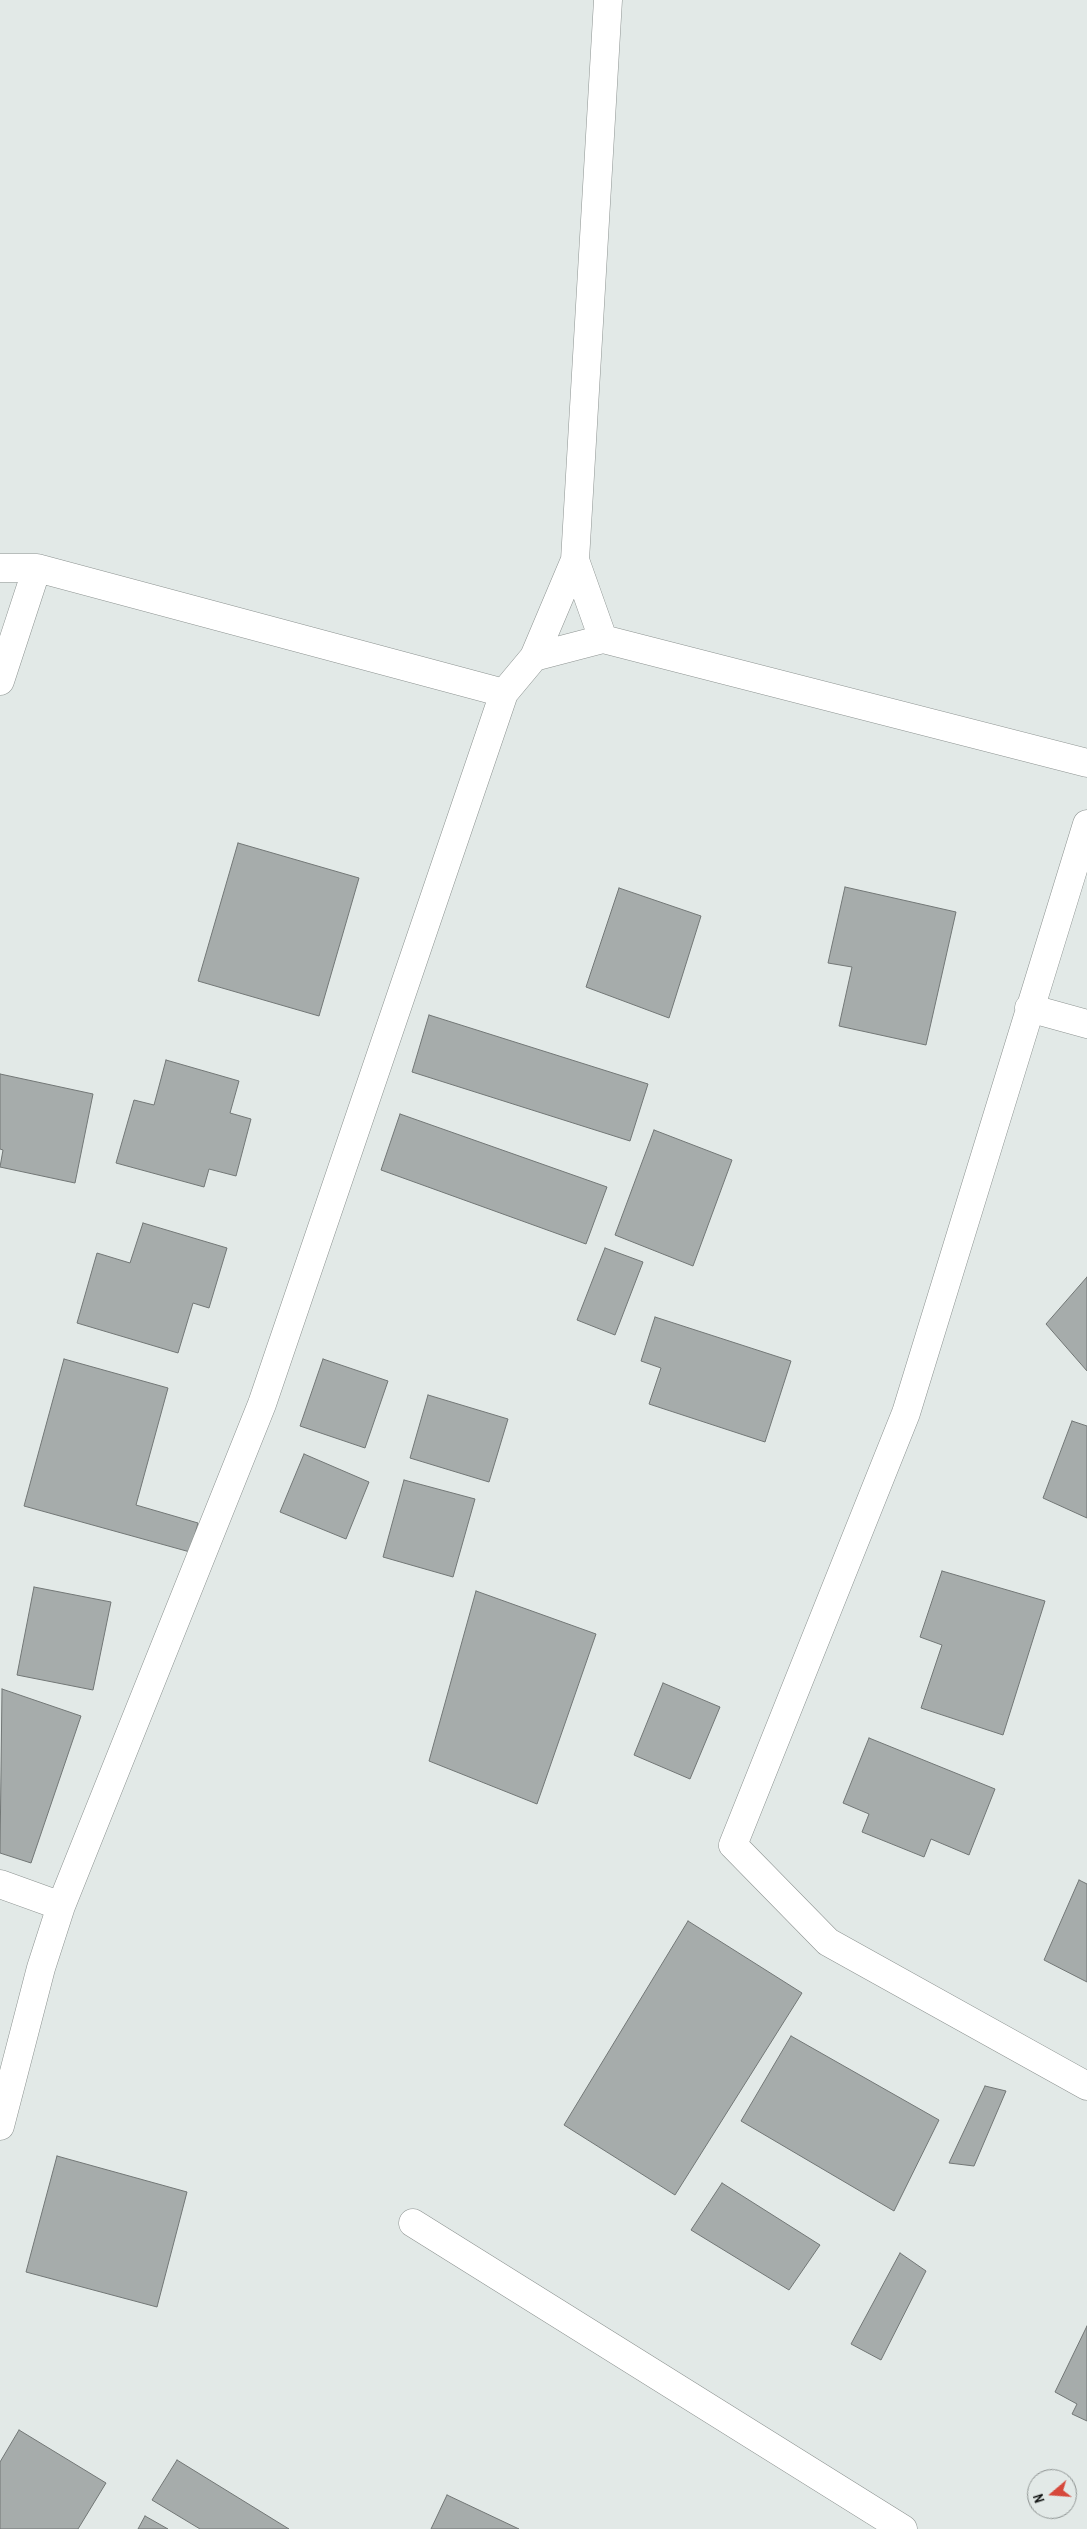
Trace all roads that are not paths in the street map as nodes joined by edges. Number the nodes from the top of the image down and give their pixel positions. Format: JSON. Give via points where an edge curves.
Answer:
{"nodes":[{"id":1,"x":608,"y":0,"type":"edge"},
{"id":2,"x":575,"y":560,"type":"junction"},
{"id":3,"x":0,"y":568,"type":"edge"},
{"id":4,"x":37,"y":568,"type":"junction"},
{"id":5,"x":603,"y":639,"type":"junction"},
{"id":6,"x":534,"y":657,"type":"junction"},
{"id":7,"x":0,"y":681,"type":"edge"},
{"id":8,"x":504,"y":693,"type":"junction"},
{"id":9,"x":1087,"y":763,"type":"edge"},
{"id":10,"x":1087,"y":824,"type":"edge"},
{"id":11,"x":1029,"y":1008,"type":"junction"},
{"id":12,"x":1087,"y":1024,"type":"edge"},
{"id":13,"x":0,"y":1884,"type":"edge"},
{"id":14,"x":61,"y":1906,"type":"junction"},
{"id":15,"x":1087,"y":2086,"type":"edge"},
{"id":16,"x":0,"y":2126,"type":"edge"},
{"id":17,"x":413,"y":2223,"type":"dead end"},
{"id":18,"x":903,"y":2529,"type":"edge"}],
"edges":[{"from":1,"to":2,"type":"street"},
{"from":2,"to":5,"type":"street"},
{"from":2,"to":6,"type":"street"},
{"from":3,"to":4,"type":"street"},
{"from":4,"to":7,"type":"street"},
{"from":4,"to":8,"type":"street"},
{"from":5,"to":6,"type":"street"},
{"from":5,"to":9,"type":"street"},
{"from":6,"to":8,"type":"street"},
{"from":8,"to":14,"type":"street","via":[[262,1404]]},
{"from":10,"to":11,"type":"street"},
{"from":11,"to":12,"type":"street"},
{"from":11,"to":15,"type":"street","via":[[906,1414],[733,1845],[828,1942]]},
{"from":13,"to":14,"type":"street"},
{"from":14,"to":16,"type":"street","via":[[41,1968]]},
{"from":17,"to":18,"type":"street"}]}
